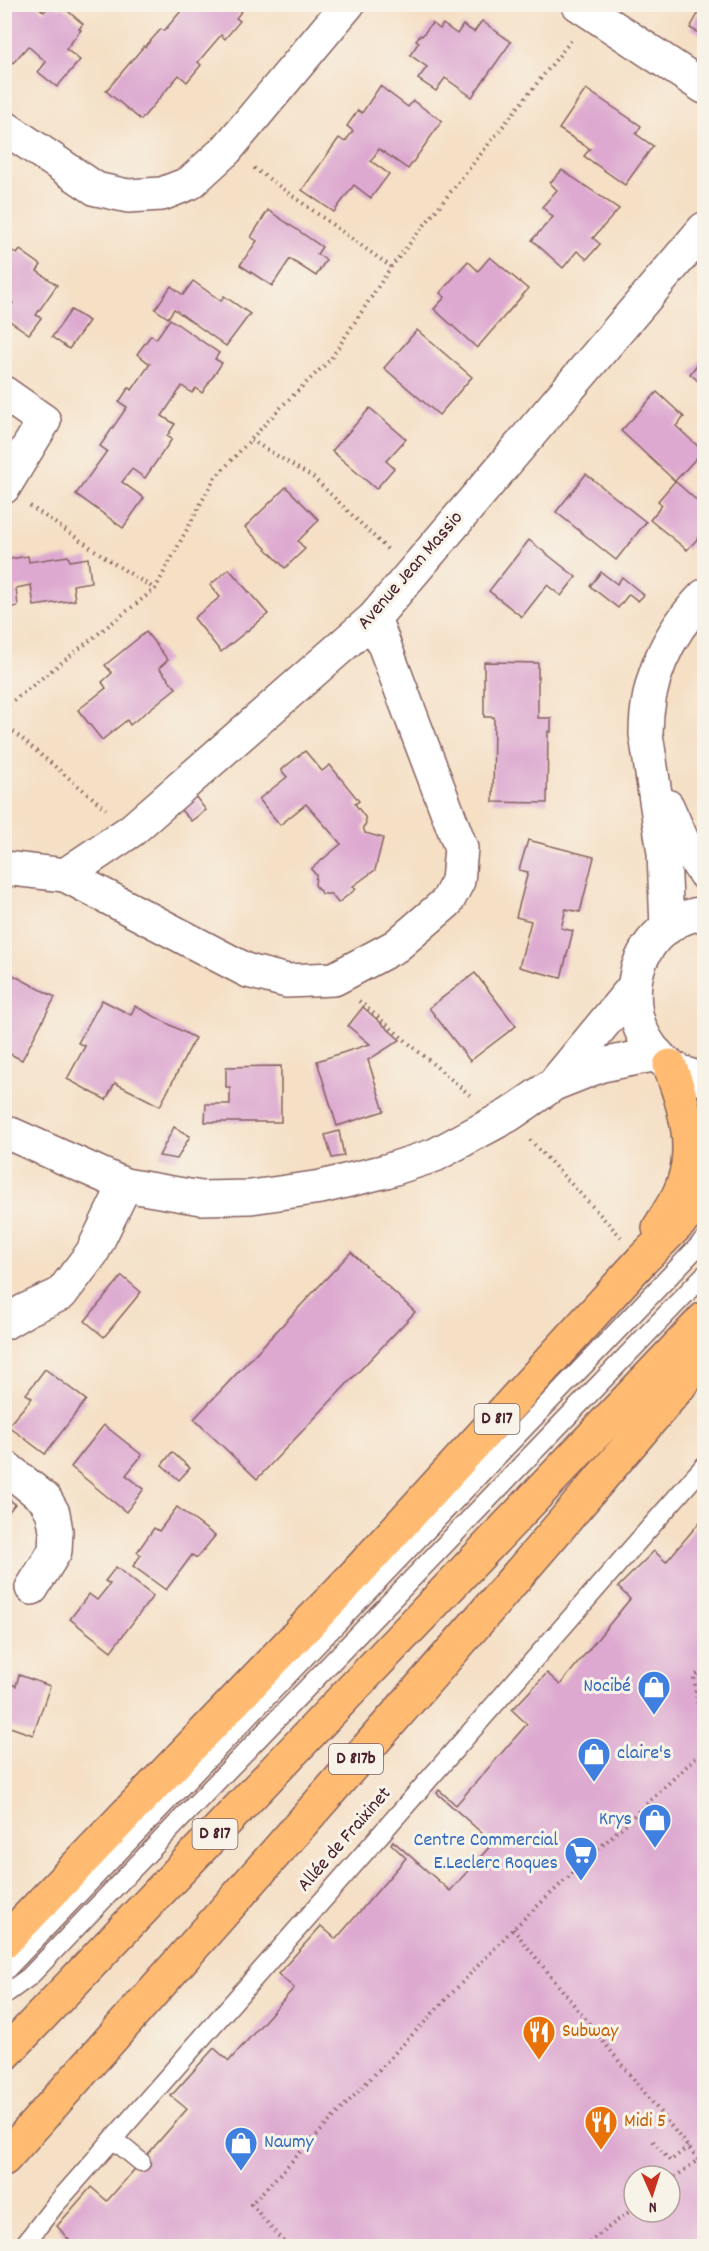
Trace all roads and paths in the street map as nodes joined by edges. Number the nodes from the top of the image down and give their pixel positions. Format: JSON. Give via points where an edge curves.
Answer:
{"nodes":[{"id":1,"x":348,"y":4,"type":"edge"},
{"id":2,"x":585,"y":9,"type":"edge"},
{"id":3,"x":705,"y":87,"type":"edge"},
{"id":4,"x":4,"y":127,"type":"edge"},
{"id":5,"x":227,"y":149,"type":"junction"},
{"id":6,"x":705,"y":229,"type":"edge"},
{"id":7,"x":392,"y":267,"type":"junction"},
{"id":8,"x":4,"y":393,"type":"edge"},
{"id":9,"x":251,"y":440,"type":"junction"},
{"id":10,"x":14,"y":494,"type":"edge"},
{"id":11,"x":412,"y":572,"type":"junction"},
{"id":12,"x":155,"y":589,"type":"junction"},
{"id":13,"x":705,"y":596,"type":"edge"},
{"id":14,"x":374,"y":618,"type":"junction"},
{"id":15,"x":4,"y":708,"type":"edge"},
{"id":16,"x":4,"y":724,"type":"edge"},
{"id":17,"x":650,"y":765,"type":"junction"},
{"id":18,"x":132,"y":830,"type":"junction"},
{"id":19,"x":4,"y":868,"type":"edge"},
{"id":20,"x":705,"y":873,"type":"edge"},
{"id":21,"x":64,"y":875,"type":"junction"},
{"id":22,"x":705,"y":913,"type":"edge"},
{"id":23,"x":667,"y":928,"type":"junction"},
{"id":24,"x":633,"y":988,"type":"junction"},
{"id":25,"x":663,"y":1060,"type":"junction"},
{"id":26,"x":705,"y":1079,"type":"edge"},
{"id":27,"x":554,"y":1084,"type":"junction"},
{"id":28,"x":4,"y":1131,"type":"edge"},
{"id":29,"x":125,"y":1185,"type":"junction"},
{"id":30,"x":705,"y":1198,"type":"edge"},
{"id":31,"x":705,"y":1240,"type":"edge"},
{"id":32,"x":642,"y":1260,"type":"junction"},
{"id":33,"x":705,"y":1275,"type":"edge"},
{"id":34,"x":705,"y":1319,"type":"edge"},
{"id":35,"x":4,"y":1323,"type":"edge"},
{"id":36,"x":705,"y":1357,"type":"edge"},
{"id":37,"x":4,"y":1466,"type":"edge"},
{"id":38,"x":705,"y":1466,"type":"edge"},
{"id":39,"x":32,"y":1588,"type":"dead end"},
{"id":40,"x":705,"y":1668,"type":"edge"},
{"id":41,"x":704,"y":1751,"type":"edge"},
{"id":42,"x":513,"y":1929,"type":"junction"},
{"id":43,"x":4,"y":1942,"type":"edge"},
{"id":44,"x":4,"y":1972,"type":"edge"},
{"id":45,"x":4,"y":1995,"type":"edge"},
{"id":46,"x":4,"y":2055,"type":"edge"},
{"id":47,"x":113,"y":2139,"type":"junction"},
{"id":48,"x":653,"y":2140,"type":"dead end"},
{"id":49,"x":688,"y":2147,"type":"junction"},
{"id":50,"x":4,"y":2158,"type":"edge"},
{"id":51,"x":699,"y":2159,"type":"junction"},
{"id":52,"x":141,"y":2162,"type":"dead end"},
{"id":53,"x":705,"y":2167,"type":"edge"},
{"id":54,"x":682,"y":2172,"type":"edge"},
{"id":55,"x":622,"y":2217,"type":"edge"},
{"id":56,"x":23,"y":2247,"type":"edge"},
{"id":57,"x":287,"y":2247,"type":"edge"},
{"id":58,"x":584,"y":2247,"type":"edge"}],
"edges":[{"from":1,"to":5,"type":"street"},
{"from":2,"to":3,"type":"street"},
{"from":2,"to":7,"type":"path"},
{"from":4,"to":5,"type":"street","via":[[96,189],[128,196],[162,194],[190,183]]},
{"from":5,"to":7,"type":"path"},
{"from":6,"to":11,"type":"street","name":"Avenue Jean Massio"},
{"from":7,"to":9,"type":"path","via":[[330,360]]},
{"from":8,"to":10,"type":"street","via":[[44,421]]},
{"from":9,"to":11,"type":"path","via":[[314,478]]},
{"from":9,"to":12,"type":"path","via":[[214,479]]},
{"from":10,"to":12,"type":"path"},
{"from":11,"to":14,"type":"street","name":"Avenue Jean Massio"},
{"from":12,"to":15,"type":"path"},
{"from":13,"to":17,"type":"street","via":[[679,626],[657,668],[646,714]]},
{"from":14,"to":18,"type":"street","name":"Avenue Jean Massio"},
{"from":14,"to":21,"type":"street","via":[[461,849],[458,881],[447,902],[396,946],[334,979],[287,981],[248,971]]},
{"from":16,"to":18,"type":"path"},
{"from":17,"to":20,"type":"street","via":[[683,842]]},
{"from":17,"to":23,"type":"street","via":[[664,853]]},
{"from":18,"to":21,"type":"street","name":"Avenue Jean Massio"},
{"from":19,"to":21,"type":"street"},
{"from":22,"to":23,"type":"street"},
{"from":23,"to":24,"type":"street","via":[[650,945]]},
{"from":24,"to":25,"type":"street","via":[[640,1028]]},
{"from":24,"to":27,"type":"street"},
{"from":25,"to":26,"type":"street","via":[[692,1077]]},
{"from":25,"to":27,"type":"street","via":[[602,1065]]},
{"from":25,"to":32,"type":"main road","via":[[684,1105],[690,1133],[688,1162],[679,1194]]},
{"from":27,"to":29,"type":"street","via":[[509,1116],[435,1155],[321,1187],[251,1197],[201,1198]]},
{"from":28,"to":29,"type":"street"},
{"from":29,"to":35,"type":"street","via":[[93,1252],[61,1294]]},
{"from":30,"to":32,"type":"main road","number":"D 817"},
{"from":31,"to":44,"type":"lane"},
{"from":32,"to":43,"type":"main road","number":"D 817","via":[[352,1578]]},
{"from":33,"to":45,"type":"lane","via":[[29,1977]]},
{"from":34,"to":46,"type":"main road","number":"D 817"},
{"from":36,"to":50,"type":"main road","number":"D 817b","via":[[144,2003]]},
{"from":37,"to":39,"type":"street","via":[[45,1499],[53,1513],[55,1551]]},
{"from":38,"to":47,"type":"lane","name":"Allée de Fraixinet"},
{"from":40,"to":41,"type":"path","via":[[694,1677]]},
{"from":41,"to":42,"type":"path"},
{"from":42,"to":49,"type":"path"},
{"from":42,"to":57,"type":"path","via":[[251,2204]]},
{"from":47,"to":52,"type":"lane"},
{"from":47,"to":56,"type":"lane","name":"Allée de Fraixinet"},
{"from":48,"to":49,"type":"path","via":[[670,2161]]},
{"from":49,"to":51,"type":"path"},
{"from":51,"to":53,"type":"path"},
{"from":51,"to":54,"type":"path"},
{"from":55,"to":58,"type":"path"}]}
